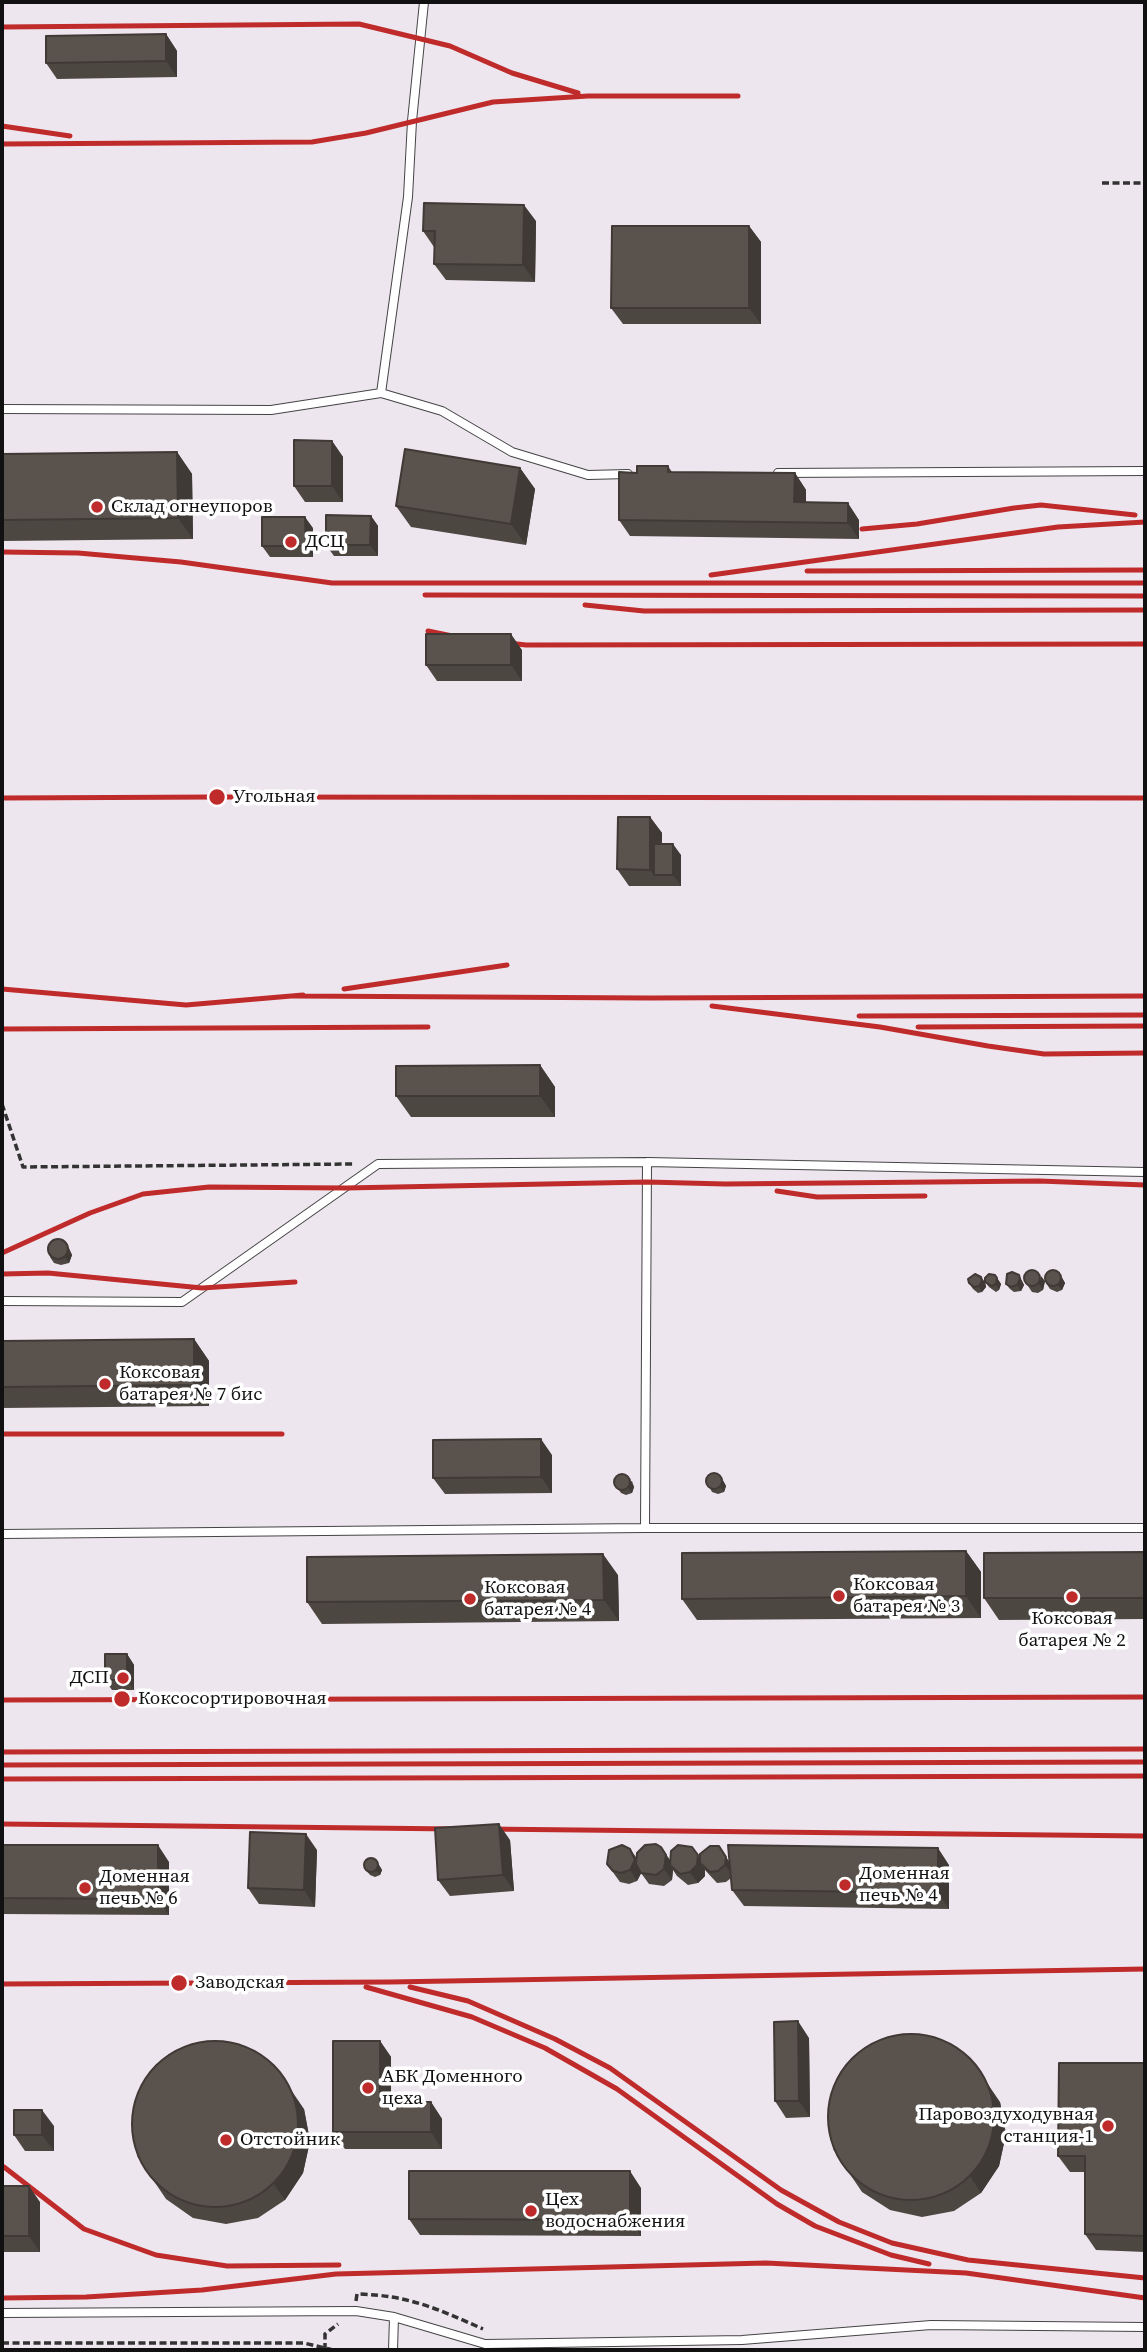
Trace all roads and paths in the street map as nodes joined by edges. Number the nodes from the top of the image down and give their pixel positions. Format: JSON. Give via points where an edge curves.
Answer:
{"nodes":[{"id":1,"x":424,"y":2,"type":"edge"},
{"id":2,"x":1102,"y":183,"type":"dead end"},
{"id":3,"x":1145,"y":183,"type":"edge"},
{"id":4,"x":381,"y":393,"type":"junction"},
{"id":5,"x":2,"y":409,"type":"edge"},
{"id":6,"x":1145,"y":471,"type":"edge"},
{"id":7,"x":769,"y":473,"type":"edge"},
{"id":8,"x":643,"y":474,"type":"edge"},
{"id":9,"x":2,"y":1104,"type":"edge"},
{"id":10,"x":647,"y":1162,"type":"junction"},
{"id":11,"x":378,"y":1164,"type":"junction"},
{"id":12,"x":1145,"y":1172,"type":"edge"},
{"id":13,"x":2,"y":1301,"type":"edge"},
{"id":14,"x":645,"y":1528,"type":"junction"},
{"id":15,"x":1145,"y":1528,"type":"edge"},
{"id":16,"x":2,"y":1534,"type":"edge"},
{"id":17,"x":2,"y":2313,"type":"edge"},
{"id":18,"x":394,"y":2317,"type":"junction"},
{"id":19,"x":1145,"y":2327,"type":"edge"},
{"id":20,"x":2,"y":2343,"type":"edge"},
{"id":21,"x":333,"y":2350,"type":"edge"},
{"id":22,"x":393,"y":2350,"type":"edge"}],
"edges":[{"from":1,"to":4,"type":"lane","via":[[408,197]]},
{"from":2,"to":3,"type":"path"},
{"from":4,"to":5,"type":"lane","via":[[271,410]]},
{"from":4,"to":8,"type":"lane","via":[[442,411],[512,452],[588,475]]},
{"from":6,"to":7,"type":"lane"},
{"from":9,"to":11,"type":"path","via":[[23,1167]]},
{"from":10,"to":11,"type":"lane"},
{"from":10,"to":12,"type":"lane"},
{"from":10,"to":14,"type":"lane"},
{"from":11,"to":13,"type":"lane","via":[[182,1302]]},
{"from":14,"to":15,"type":"lane"},
{"from":14,"to":16,"type":"lane"},
{"from":17,"to":18,"type":"lane","via":[[356,2311]]},
{"from":18,"to":19,"type":"lane","via":[[485,2344],[743,2340],[931,2325]]},
{"from":18,"to":22,"type":"lane"},
{"from":20,"to":21,"type":"path","bridge":true,"via":[[304,2343]]}]}
